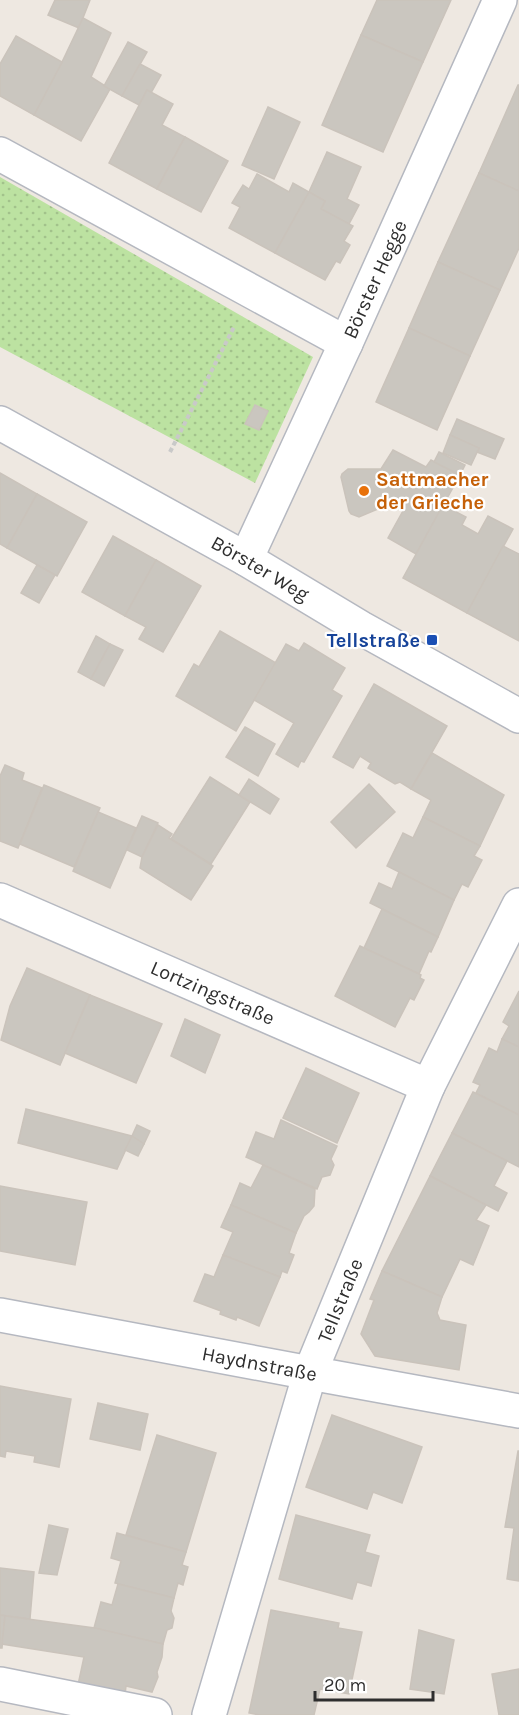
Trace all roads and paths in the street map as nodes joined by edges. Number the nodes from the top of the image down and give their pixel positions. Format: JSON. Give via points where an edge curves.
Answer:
{"nodes":[{"id":1,"x":500,"y":0,"type":"edge"},
{"id":2,"x":0,"y":154,"type":"edge"},
{"id":3,"x":252,"y":292,"type":"junction"},
{"id":4,"x":346,"y":343,"type":"junction"},
{"id":5,"x":0,"y":423,"type":"edge"},
{"id":6,"x":170,"y":452,"type":"dead end"},
{"id":7,"x":246,"y":559,"type":"junction"},
{"id":8,"x":519,"y":716,"type":"edge"},
{"id":9,"x":0,"y":900,"type":"edge"},
{"id":10,"x":519,"y":904,"type":"edge"},
{"id":11,"x":428,"y":1086,"type":"junction"},
{"id":12,"x":0,"y":1315,"type":"edge"},
{"id":13,"x":310,"y":1373,"type":"junction"},
{"id":14,"x":519,"y":1411,"type":"edge"},
{"id":15,"x":0,"y":1684,"type":"edge"},
{"id":16,"x":155,"y":1715,"type":"edge"},
{"id":17,"x":209,"y":1715,"type":"edge"}],
"edges":[{"from":1,"to":4,"type":"street","name":"Börster Hegge"},
{"from":2,"to":3,"type":"street"},
{"from":3,"to":4,"type":"street"},
{"from":3,"to":6,"type":"path"},
{"from":4,"to":7,"type":"street","name":"Börster Hegge"},
{"from":5,"to":7,"type":"street","name":"Börster Weg"},
{"from":7,"to":8,"type":"street","name":"Börster Weg"},
{"from":9,"to":11,"type":"street","name":"Lortzingstraße"},
{"from":10,"to":11,"type":"street","name":"Tellstraße"},
{"from":11,"to":13,"type":"street","name":"Tellstraße"},
{"from":12,"to":13,"type":"street","name":"Haydnstraße"},
{"from":13,"to":14,"type":"street","name":"Haydnstraße"},
{"from":13,"to":17,"type":"street","name":"Tellstraße"},
{"from":15,"to":16,"type":"street"}]}
